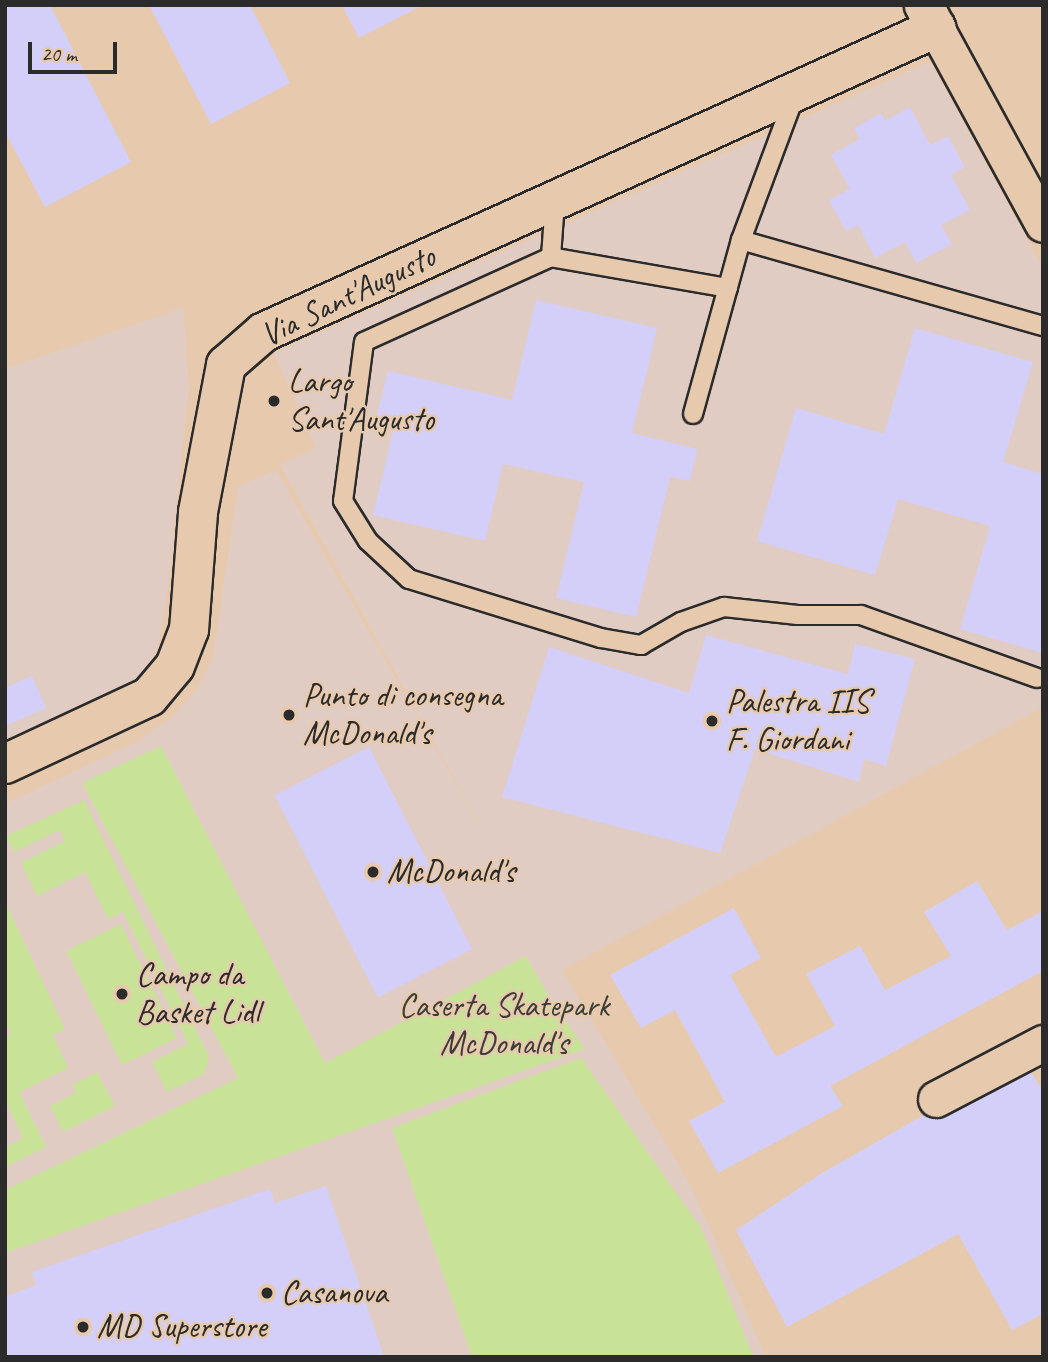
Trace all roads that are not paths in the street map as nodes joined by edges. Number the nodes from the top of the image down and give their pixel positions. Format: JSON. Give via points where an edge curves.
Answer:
{"nodes":[{"id":1,"x":930,"y":16,"type":"edge"},
{"id":2,"x":797,"y":90,"type":"junction"},
{"id":3,"x":556,"y":199,"type":"junction"},
{"id":4,"x":1043,"y":224,"type":"edge"},
{"id":5,"x":741,"y":240,"type":"junction"},
{"id":6,"x":551,"y":257,"type":"junction"},
{"id":7,"x":728,"y":288,"type":"junction"},
{"id":8,"x":1043,"y":326,"type":"edge"},
{"id":9,"x":693,"y":414,"type":"dead end"},
{"id":10,"x":1037,"y":678,"type":"dead end"},
{"id":11,"x":5,"y":764,"type":"edge"},
{"id":12,"x":1043,"y":1043,"type":"edge"},
{"id":13,"x":936,"y":1100,"type":"dead end"}],
"edges":[{"from":1,"to":2,"type":"main road","name":"Via Sant'Augusto"},
{"from":1,"to":4,"type":"street"},
{"from":2,"to":3,"type":"main road","name":"Via Sant'Augusto"},
{"from":2,"to":5,"type":"lane"},
{"from":3,"to":6,"type":"lane"},
{"from":3,"to":11,"type":"main road","name":"Via Sant'Augusto","via":[[264,332],[226,365],[198,512],[189,630],[175,666],[149,697]]},
{"from":5,"to":7,"type":"lane"},
{"from":5,"to":8,"type":"lane"},
{"from":6,"to":7,"type":"lane"},
{"from":6,"to":10,"type":"lane","via":[[364,342],[343,501],[368,541],[409,579],[601,638],[641,645],[681,622],[724,607],[798,615],[861,615]]},
{"from":7,"to":9,"type":"lane"},
{"from":12,"to":13,"type":"street"}]}
